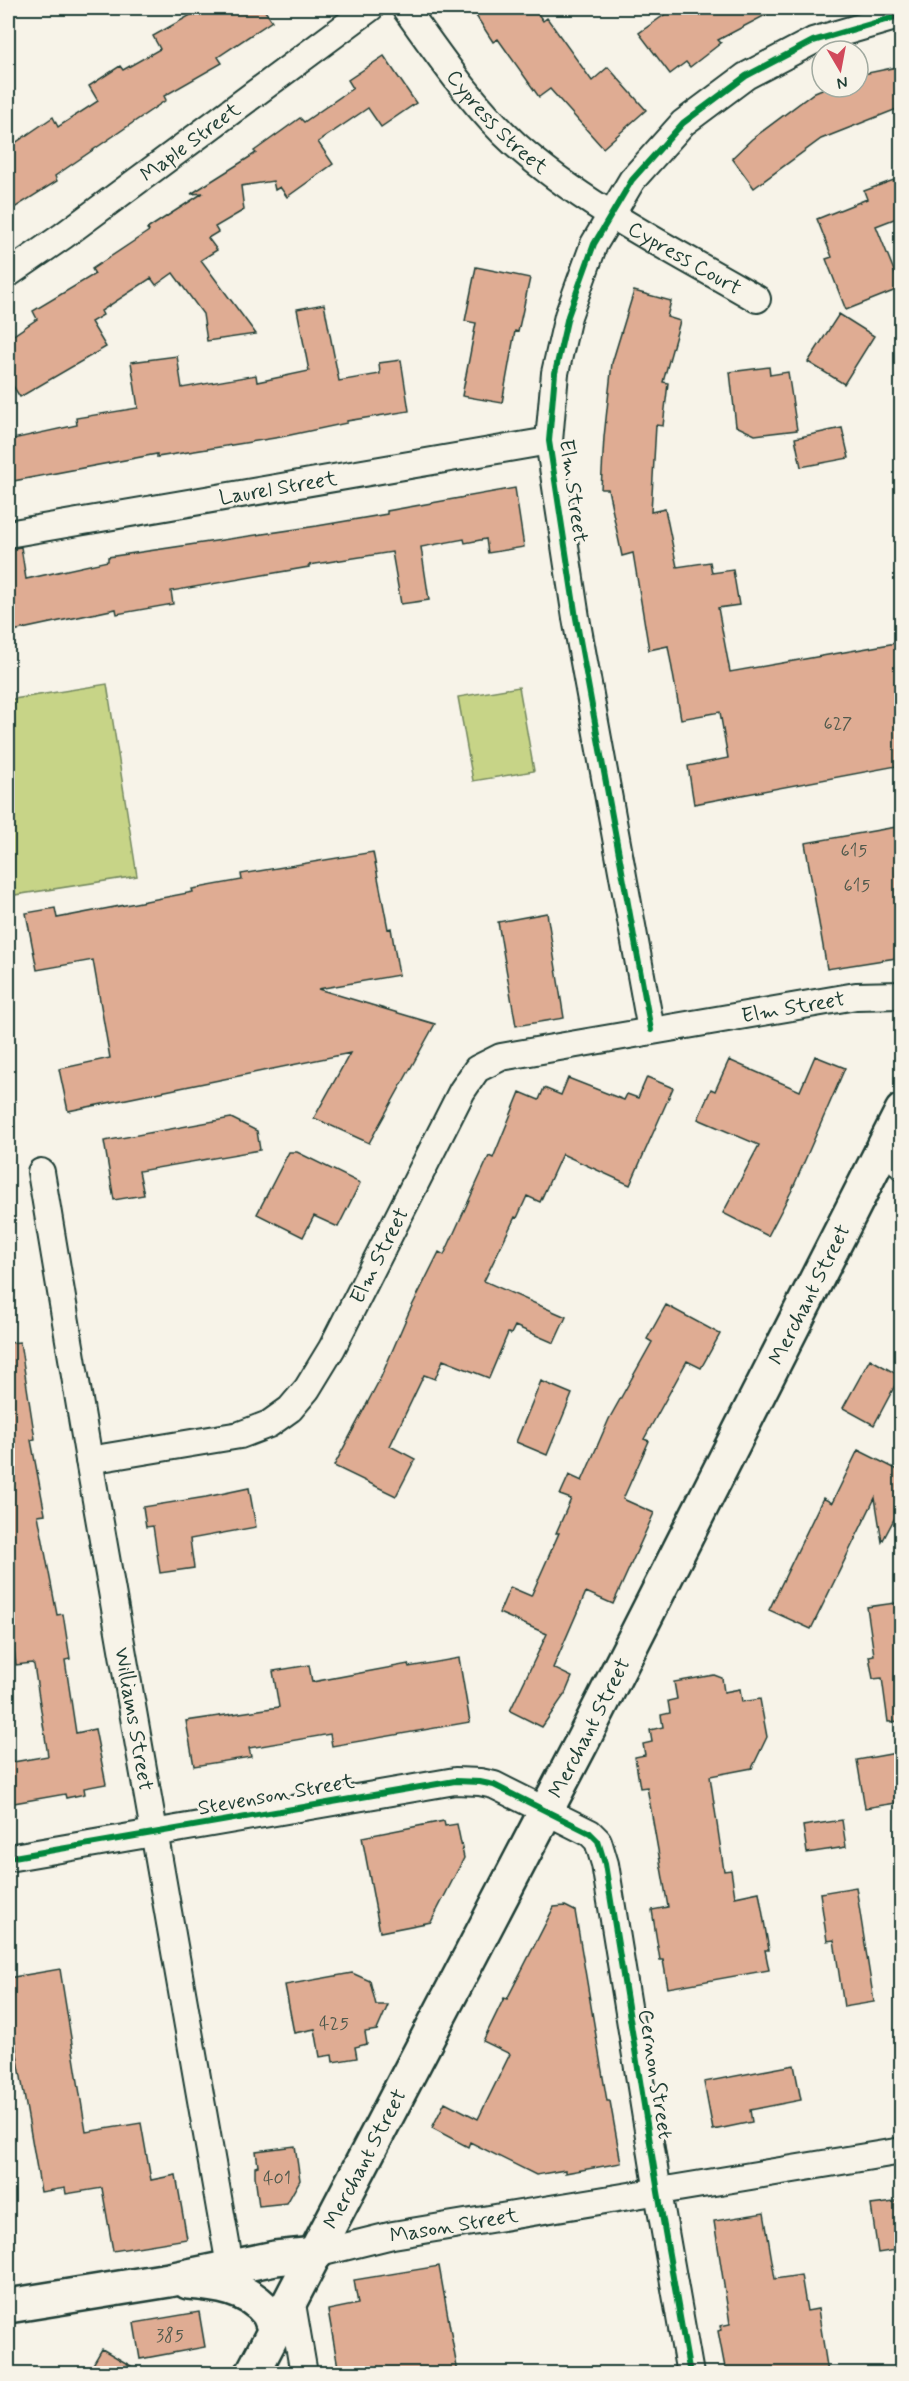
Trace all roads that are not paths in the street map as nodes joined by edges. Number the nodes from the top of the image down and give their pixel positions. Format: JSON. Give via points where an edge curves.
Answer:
{"nodes":[{"id":1,"x":370,"y":8,"type":"edge"},
{"id":2,"x":405,"y":8,"type":"edge"},
{"id":3,"x":902,"y":15,"type":"edge"},
{"id":4,"x":612,"y":214,"type":"junction"},
{"id":5,"x":8,"y":274,"type":"edge"},
{"id":6,"x":757,"y":299,"type":"dead end"},
{"id":7,"x":549,"y":441,"type":"junction"},
{"id":8,"x":8,"y":534,"type":"edge"},
{"id":9,"x":902,"y":995,"type":"edge"},
{"id":10,"x":651,"y":1030,"type":"junction"},
{"id":11,"x":897,"y":1138,"type":"edge"},
{"id":12,"x":41,"y":1172,"type":"dead end"},
{"id":13,"x":89,"y":1460,"type":"junction"},
{"id":14,"x":546,"y":1810,"type":"junction"},
{"id":15,"x":155,"y":1832,"type":"junction"},
{"id":16,"x":8,"y":1858,"type":"edge"},
{"id":17,"x":902,"y":2151,"type":"edge"},
{"id":18,"x":658,"y":2192,"type":"junction"},
{"id":19,"x":316,"y":2254,"type":"junction"},
{"id":20,"x":230,"y":2266,"type":"junction"},
{"id":21,"x":169,"y":2280,"type":"junction"},
{"id":22,"x":291,"y":2298,"type":"junction"},
{"id":23,"x":8,"y":2306,"type":"edge"},
{"id":24,"x":275,"y":2330,"type":"junction"},
{"id":25,"x":252,"y":2373,"type":"edge"},
{"id":26,"x":304,"y":2373,"type":"edge"},
{"id":27,"x":690,"y":2373,"type":"edge"}],
"edges":[{"from":1,"to":5,"type":"street","name":"Maple Street"},
{"from":2,"to":4,"type":"street","name":"Cypress Street","via":[[462,87],[514,143],[558,180]]},
{"from":3,"to":4,"type":"street","name":"Elm Street","via":[[813,41],[746,76],[683,123],[632,180]]},
{"from":4,"to":6,"type":"street","name":"Cypress Court"},
{"from":4,"to":7,"type":"street","name":"Elm Street","via":[[594,244],[568,316],[555,374]]},
{"from":7,"to":8,"type":"street","name":"Laurel Street"},
{"from":7,"to":10,"type":"street","name":"Elm Street","via":[[576,618]]},
{"from":9,"to":10,"type":"street","name":"Elm Street","via":[[856,996]]},
{"from":10,"to":13,"type":"street","name":"Elm Street","via":[[501,1057],[477,1069],[462,1091],[332,1348],[290,1409],[269,1424],[240,1435]]},
{"from":11,"to":14,"type":"main road","name":"Merchant Street"},
{"from":12,"to":13,"type":"street","name":"Williams Street"},
{"from":13,"to":15,"type":"street","name":"Williams Street"},
{"from":14,"to":15,"type":"street","name":"Stevenson Street","via":[[494,1785],[455,1781]]},
{"from":14,"to":18,"type":"street","name":"Cernon Street","via":[[590,1833],[598,1841],[603,1856]]},
{"from":14,"to":19,"type":"main road","name":"Merchant Street"},
{"from":15,"to":16,"type":"street","name":"Stevenson Street"},
{"from":15,"to":20,"type":"street","name":"Williams Street"},
{"from":17,"to":18,"type":"street","name":"Mason Street"},
{"from":18,"to":19,"type":"street","name":"Mason Street","via":[[393,2235]]},
{"from":18,"to":27,"type":"street","name":"Cernon Street"},
{"from":19,"to":20,"type":"main road","name":"Mason Street"},
{"from":19,"to":22,"type":"main road","name":"Merchant Street"},
{"from":20,"to":21,"type":"main road","name":"Mason Street"},
{"from":21,"to":23,"type":"main road","name":"Mason Street"},
{"from":21,"to":24,"type":"main road","via":[[225,2285],[255,2301],[268,2313]]},
{"from":22,"to":24,"type":"main road","name":"Merchant Street"},
{"from":22,"to":26,"type":"street"},
{"from":24,"to":25,"type":"main road","name":"Merchant Street"}]}
